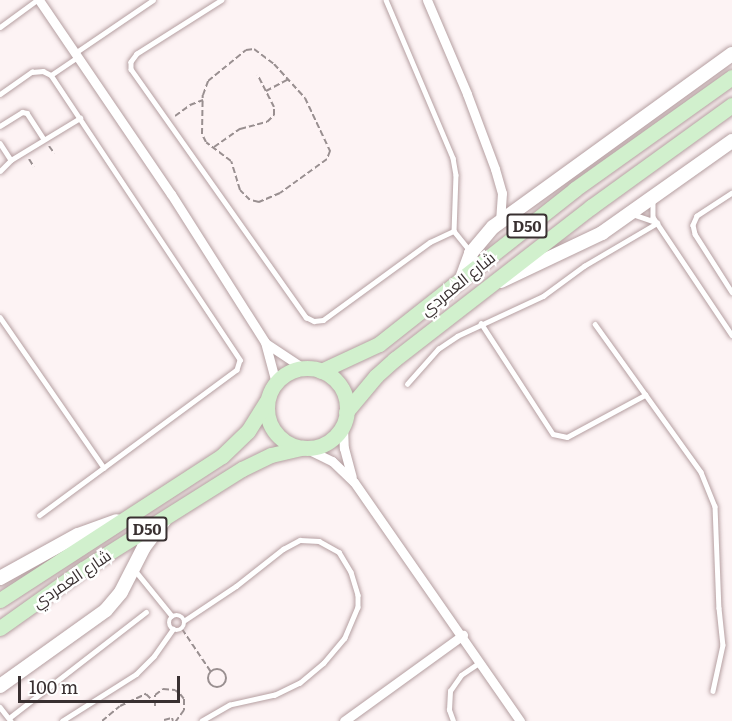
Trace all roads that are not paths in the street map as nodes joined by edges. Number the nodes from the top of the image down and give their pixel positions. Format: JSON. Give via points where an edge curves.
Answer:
{"nodes":[{"id":1,"x":38,"y":0,"type":"edge"},
{"id":2,"x":153,"y":0,"type":"edge"},
{"id":3,"x":222,"y":0,"type":"edge"},
{"id":4,"x":386,"y":0,"type":"edge"},
{"id":5,"x":427,"y":0,"type":"edge"},
{"id":6,"x":0,"y":27,"type":"edge"},
{"id":7,"x":732,"y":54,"type":"edge"},
{"id":8,"x":77,"y":55,"type":"junction"},
{"id":9,"x":51,"y":75,"type":"junction"},
{"id":10,"x":732,"y":77,"type":"edge"},
{"id":11,"x":0,"y":94,"type":"edge"},
{"id":12,"x":732,"y":105,"type":"edge"},
{"id":13,"x":80,"y":118,"type":"junction"},
{"id":14,"x":0,"y":126,"type":"edge"},
{"id":15,"x":45,"y":139,"type":"junction"},
{"id":16,"x":732,"y":141,"type":"edge"},
{"id":17,"x":0,"y":143,"type":"edge"},
{"id":18,"x":11,"y":160,"type":"junction"},
{"id":19,"x":0,"y":171,"type":"edge"},
{"id":20,"x":502,"y":193,"type":"junction"},
{"id":21,"x":732,"y":193,"type":"edge"},
{"id":22,"x":654,"y":197,"type":"junction"},
{"id":23,"x":524,"y":205,"type":"junction"},
{"id":24,"x":629,"y":215,"type":"junction"},
{"id":25,"x":500,"y":222,"type":"junction"},
{"id":26,"x":657,"y":223,"type":"junction"},
{"id":27,"x":454,"y":231,"type":"junction"},
{"id":28,"x":471,"y":253,"type":"junction"},
{"id":29,"x":461,"y":281,"type":"junction"},
{"id":30,"x":488,"y":286,"type":"junction"},
{"id":31,"x":732,"y":292,"type":"edge"},
{"id":32,"x":0,"y":317,"type":"edge"},
{"id":33,"x":481,"y":323,"type":"junction"},
{"id":34,"x":595,"y":324,"type":"dead end"},
{"id":35,"x":732,"y":335,"type":"edge"},
{"id":36,"x":265,"y":342,"type":"junction"},
{"id":37,"x":303,"y":368,"type":"junction"},
{"id":38,"x":321,"y":371,"type":"junction"},
{"id":39,"x":276,"y":383,"type":"junction"},
{"id":40,"x":407,"y":384,"type":"dead end"},
{"id":41,"x":645,"y":395,"type":"junction"},
{"id":42,"x":267,"y":400,"type":"junction"},
{"id":43,"x":345,"y":418,"type":"junction"},
{"id":44,"x":304,"y":448,"type":"junction"},
{"id":45,"x":104,"y":468,"type":"junction"},
{"id":46,"x":354,"y":482,"type":"junction"},
{"id":47,"x":40,"y":515,"type":"dead end"},
{"id":48,"x":165,"y":518,"type":"junction"},
{"id":49,"x":119,"y":521,"type":"junction"},
{"id":50,"x":134,"y":569,"type":"junction"},
{"id":51,"x":0,"y":578,"type":"edge"},
{"id":52,"x":0,"y":600,"type":"edge"},
{"id":53,"x":146,"y":612,"type":"dead end"},
{"id":54,"x":172,"y":616,"type":"junction"},
{"id":55,"x":185,"y":620,"type":"junction"},
{"id":56,"x":0,"y":628,"type":"edge"},
{"id":57,"x":173,"y":629,"type":"junction"},
{"id":58,"x":462,"y":635,"type":"junction"},
{"id":59,"x":480,"y":662,"type":"junction"},
{"id":60,"x":0,"y":686,"type":"edge"},
{"id":61,"x":713,"y":691,"type":"dead end"},
{"id":62,"x":0,"y":707,"type":"edge"},
{"id":63,"x":10,"y":719,"type":"edge"},
{"id":64,"x":62,"y":721,"type":"edge"},
{"id":65,"x":202,"y":721,"type":"edge"},
{"id":66,"x":344,"y":721,"type":"edge"},
{"id":67,"x":453,"y":721,"type":"edge"},
{"id":68,"x":520,"y":721,"type":"edge"}],
"edges":[{"from":1,"to":6,"type":"lane"},
{"from":1,"to":8,"type":"street"},
{"from":2,"to":8,"type":"lane"},
{"from":3,"to":27,"type":"lane","via":[[133,59],[132,72],[306,317],[311,321],[323,320],[430,242]]},
{"from":4,"to":27,"type":"lane","via":[[454,163]]},
{"from":5,"to":20,"type":"street","via":[[467,94]]},
{"from":7,"to":23,"type":"street"},
{"from":8,"to":9,"type":"lane"},
{"from":8,"to":36,"type":"street"},
{"from":9,"to":11,"type":"lane","via":[[33,72]]},
{"from":9,"to":13,"type":"lane"},
{"from":10,"to":29,"type":"main road","name":"شارع العمردي","number":"D50","via":[[575,189]]},
{"from":12,"to":30,"type":"main road","name":"شارع العمردي","number":"D50"},
{"from":13,"to":15,"type":"lane"},
{"from":13,"to":45,"type":"lane","via":[[240,360],[237,370]]},
{"from":14,"to":15,"type":"lane","via":[[24,112]]},
{"from":15,"to":18,"type":"lane"},
{"from":16,"to":22,"type":"street"},
{"from":17,"to":18,"type":"lane"},
{"from":18,"to":19,"type":"lane"},
{"from":20,"to":23,"type":"street","via":[[511,202]]},
{"from":20,"to":25,"type":"street"},
{"from":21,"to":31,"type":"lane","via":[[697,216],[693,225]]},
{"from":22,"to":24,"type":"street"},
{"from":22,"to":26,"type":"lane","via":[[652,210]]},
{"from":23,"to":25,"type":"street"},
{"from":24,"to":26,"type":"lane","via":[[644,216]]},
{"from":24,"to":30,"type":"street","via":[[588,241]]},
{"from":25,"to":28,"type":"street"},
{"from":26,"to":33,"type":"lane","via":[[584,266],[543,296]]},
{"from":26,"to":35,"type":"lane"},
{"from":27,"to":28,"type":"lane"},
{"from":28,"to":29,"type":"street"},
{"from":29,"to":38,"type":"main road","name":"شارع العمردي","number":"D50","via":[[379,344]]},
{"from":30,"to":43,"type":"main road","name":"شارع العمردي","number":"D50","via":[[376,376]]},
{"from":32,"to":45,"type":"lane"},
{"from":33,"to":40,"type":"lane","via":[[438,350]]},
{"from":33,"to":41,"type":"lane","via":[[553,434],[567,437]]},
{"from":34,"to":41,"type":"lane"},
{"from":36,"to":37,"type":"street"},
{"from":36,"to":39,"type":"street"},
{"from":37,"to":38,"type":"main road"},
{"from":37,"to":39,"type":"main road"},
{"from":38,"to":43,"type":"main road","via":[[339,384],[345,398]]},
{"from":39,"to":42,"type":"main road"},
{"from":41,"to":61,"type":"lane","via":[[701,472],[715,506],[723,645]]},
{"from":42,"to":44,"type":"main road","via":[[267,417],[274,432],[286,443]]},
{"from":42,"to":49,"type":"main road","name":"شارع العمردي","number":"D50","via":[[232,449]]},
{"from":43,"to":44,"type":"main road","via":[[328,442]]},
{"from":43,"to":46,"type":"street","via":[[344,448]]},
{"from":44,"to":46,"type":"street","via":[[332,462]]},
{"from":44,"to":48,"type":"main road","name":"شارع العمردي","number":"D50","via":[[251,464]]},
{"from":45,"to":47,"type":"lane"},
{"from":46,"to":58,"type":"street"},
{"from":48,"to":50,"type":"street"},
{"from":48,"to":56,"type":"main road","name":"شارع العمردي","number":"D50","via":[[83,569]]},
{"from":49,"to":51,"type":"street","via":[[78,535]]},
{"from":49,"to":52,"type":"main road","name":"شارع العمردي","number":"D50"},
{"from":50,"to":54,"type":"lane"},
{"from":50,"to":60,"type":"street","via":[[106,610]]},
{"from":53,"to":63,"type":"lane"},
{"from":54,"to":55,"type":"lane","via":[[180,615]]},
{"from":54,"to":57,"type":"lane","via":[[169,623]]},
{"from":55,"to":57,"type":"lane","via":[[182,629]]},
{"from":55,"to":65,"type":"lane","via":[[300,540],[319,541],[339,552],[358,595],[358,608],[345,638],[300,683],[275,695],[230,705]]},
{"from":57,"to":64,"type":"lane","via":[[136,674]]},
{"from":58,"to":59,"type":"street"},
{"from":58,"to":66,"type":"street"},
{"from":59,"to":67,"type":"lane","via":[[461,675],[450,691]]},
{"from":59,"to":68,"type":"street"},
{"from":62,"to":63,"type":"lane"}]}
